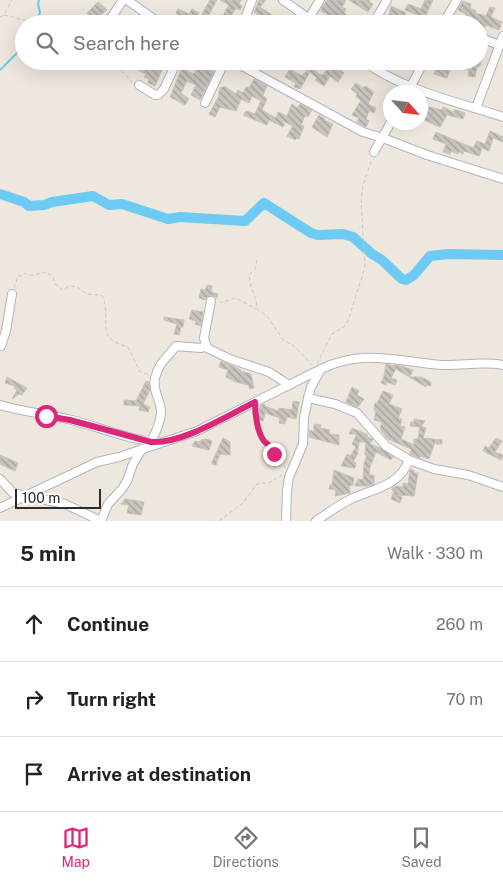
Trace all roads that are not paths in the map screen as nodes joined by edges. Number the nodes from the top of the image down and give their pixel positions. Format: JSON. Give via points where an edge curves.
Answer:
{"nodes":[{"id":1,"x":123,"y":0,"type":"edge"},
{"id":2,"x":127,"y":0,"type":"edge"},
{"id":3,"x":252,"y":0,"type":"edge"},
{"id":4,"x":283,"y":0,"type":"edge"},
{"id":5,"x":320,"y":0,"type":"edge"},
{"id":6,"x":387,"y":0,"type":"edge"},
{"id":7,"x":457,"y":0,"type":"edge"},
{"id":8,"x":113,"y":15,"type":"edge"},
{"id":9,"x":148,"y":15,"type":"edge"},
{"id":10,"x":246,"y":15,"type":"edge"},
{"id":11,"x":305,"y":15,"type":"edge"},
{"id":12,"x":311,"y":15,"type":"edge"},
{"id":13,"x":378,"y":15,"type":"edge"},
{"id":14,"x":448,"y":15,"type":"edge"},
{"id":15,"x":503,"y":36,"type":"edge"},
{"id":16,"x":488,"y":41,"type":"edge"},
{"id":17,"x":499,"y":45,"type":"junction"},
{"id":18,"x":173,"y":70,"type":"edge"},
{"id":19,"x":221,"y":70,"type":"edge"},
{"id":20,"x":249,"y":70,"type":"edge"},
{"id":21,"x":377,"y":70,"type":"edge"},
{"id":22,"x":419,"y":70,"type":"edge"},
{"id":23,"x":139,"y":85,"type":"road end"},
{"id":24,"x":401,"y":85,"type":"edge"},
{"id":25,"x":412,"y":85,"type":"edge"},
{"id":26,"x":428,"y":95,"type":"edge"},
{"id":27,"x":205,"y":103,"type":"dead end"},
{"id":28,"x":476,"y":108,"type":"junction"},
{"id":29,"x":503,"y":117,"type":"edge"},
{"id":30,"x":387,"y":130,"type":"edge"},
{"id":31,"x":383,"y":138,"type":"junction"},
{"id":32,"x":374,"y":152,"type":"road end"},
{"id":33,"x":503,"y":179,"type":"edge"},
{"id":34,"x":12,"y":294,"type":"road end"},
{"id":35,"x":214,"y":302,"type":"road end"},
{"id":36,"x":0,"y":345,"type":"edge"},
{"id":37,"x":206,"y":346,"type":"junction"},
{"id":38,"x":503,"y":365,"type":"edge"},
{"id":39,"x":321,"y":369,"type":"junction"},
{"id":40,"x":289,"y":385,"type":"junction"},
{"id":41,"x":308,"y":398,"type":"junction"},
{"id":42,"x":1,"y":408,"type":"edge"},
{"id":43,"x":151,"y":442,"type":"junction"},
{"id":44,"x":160,"y":442,"type":"junction"},
{"id":45,"x":142,"y":449,"type":"junction"},
{"id":46,"x":409,"y":460,"type":"junction"},
{"id":47,"x":0,"y":479,"type":"edge"},
{"id":48,"x":503,"y":487,"type":"edge"},
{"id":49,"x":26,"y":496,"type":"junction"},
{"id":50,"x":3,"y":505,"type":"edge"},
{"id":51,"x":101,"y":521,"type":"edge"},
{"id":52,"x":286,"y":521,"type":"edge"},
{"id":53,"x":316,"y":521,"type":"edge"}],
"edges":[{"from":1,"to":8,"type":"street"},
{"from":2,"to":9,"type":"street"},
{"from":3,"to":10,"type":"street"},
{"from":4,"to":11,"type":"street"},
{"from":5,"to":12,"type":"street"},
{"from":6,"to":13,"type":"street"},
{"from":7,"to":14,"type":"street"},
{"from":15,"to":17,"type":"street"},
{"from":16,"to":17,"type":"street"},
{"from":17,"to":28,"type":"street"},
{"from":18,"to":23,"type":"street","via":[[164,90],[158,95]]},
{"from":19,"to":27,"type":"street"},
{"from":20,"to":31,"type":"street","via":[[363,132]]},
{"from":21,"to":24,"type":"street"},
{"from":22,"to":25,"type":"street"},
{"from":26,"to":28,"type":"street"},
{"from":28,"to":29,"type":"street"},
{"from":30,"to":31,"type":"street"},
{"from":31,"to":32,"type":"street"},
{"from":31,"to":33,"type":"street"},
{"from":34,"to":36,"type":"street"},
{"from":35,"to":37,"type":"street","via":[[205,332]]},
{"from":37,"to":40,"type":"street","via":[[230,359],[269,372]]},
{"from":37,"to":43,"type":"street","via":[[176,346],[172,353],[166,355],[155,377],[154,388],[161,410]]},
{"from":38,"to":39,"type":"street","via":[[442,365],[373,357],[340,362]]},
{"from":39,"to":40,"type":"street"},
{"from":39,"to":41,"type":"street"},
{"from":40,"to":44,"type":"street","via":[[197,431]]},
{"from":41,"to":46,"type":"street","via":[[358,413],[386,446]]},
{"from":41,"to":52,"type":"street","via":[[303,444],[292,468],[287,490]]},
{"from":42,"to":43,"type":"street","via":[[70,420]]},
{"from":43,"to":44,"type":"street"},
{"from":44,"to":45,"type":"street"},
{"from":45,"to":49,"type":"street","via":[[97,462]]},
{"from":45,"to":51,"type":"street"},
{"from":46,"to":48,"type":"street"},
{"from":46,"to":53,"type":"street","via":[[405,470],[391,483],[352,498]]},
{"from":47,"to":49,"type":"street","via":[[13,493]]},
{"from":49,"to":50,"type":"street"},
{"from":49,"to":51,"type":"street","via":[[70,506]]}]}
